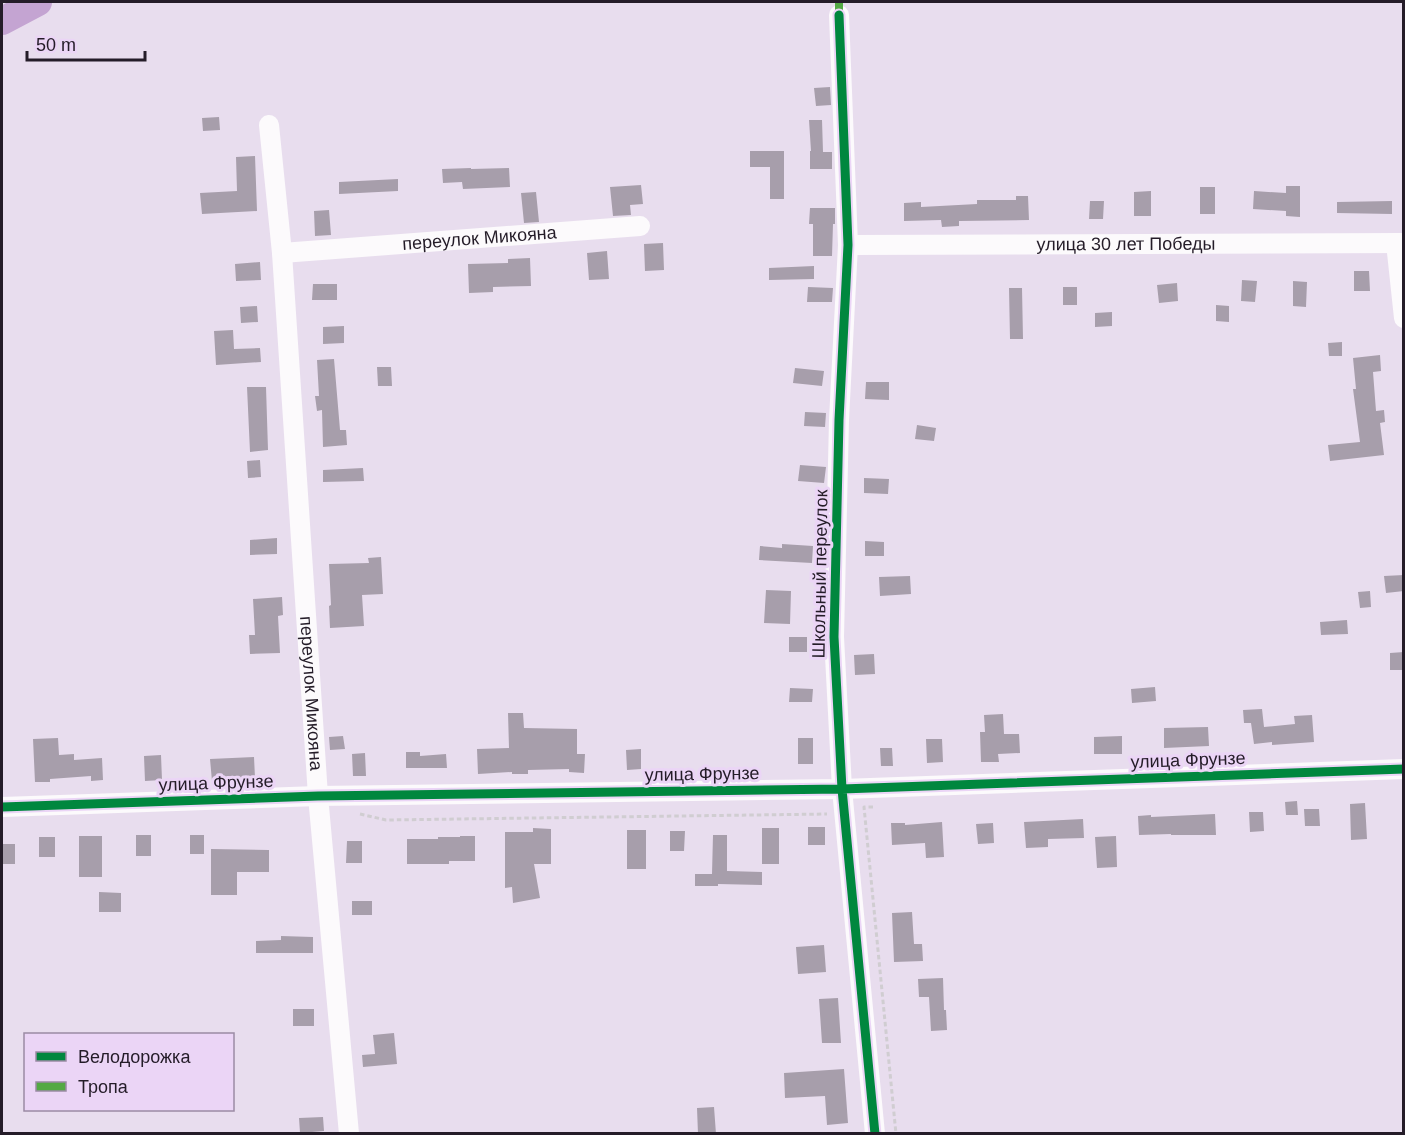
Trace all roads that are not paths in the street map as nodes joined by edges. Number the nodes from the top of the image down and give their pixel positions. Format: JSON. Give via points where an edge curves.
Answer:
{"nodes":[{"id":1,"x":839,"y":15,"type":"dead end"},
{"id":2,"x":269,"y":125,"type":"dead end"},
{"id":3,"x":640,"y":226,"type":"dead end"},
{"id":4,"x":1400,"y":243,"type":"edge"},
{"id":5,"x":848,"y":246,"type":"junction"},
{"id":6,"x":282,"y":253,"type":"junction"},
{"id":7,"x":1404,"y":318,"type":"edge"},
{"id":8,"x":1404,"y":769,"type":"edge"},
{"id":9,"x":842,"y":789,"type":"junction"},
{"id":10,"x":318,"y":796,"type":"junction"},
{"id":11,"x":2,"y":807,"type":"edge"},
{"id":12,"x":349,"y":1134,"type":"edge"},
{"id":13,"x":875,"y":1134,"type":"edge"}],
"edges":[{"from":1,"to":5,"type":"street","name":"Школьный переулок"},
{"from":2,"to":6,"type":"street","name":"переулок Микояна"},
{"from":3,"to":6,"type":"street","name":"переулок Микояна"},
{"from":4,"to":5,"type":"street","name":"улица 30 лет Победы"},
{"from":4,"to":7,"type":"street"},
{"from":5,"to":9,"type":"street","name":"Школьный переулок","via":[[834,638]]},
{"from":6,"to":10,"type":"street","name":"переулок Микояна"},
{"from":8,"to":9,"type":"street","name":"улица Фрунзе"},
{"from":9,"to":10,"type":"street","name":"улица Фрунзе"},
{"from":9,"to":13,"type":"street","name":"Школьный переулок"},
{"from":10,"to":11,"type":"street","name":"улица Фрунзе"},
{"from":10,"to":12,"type":"street","name":"переулок Микояна"}]}
